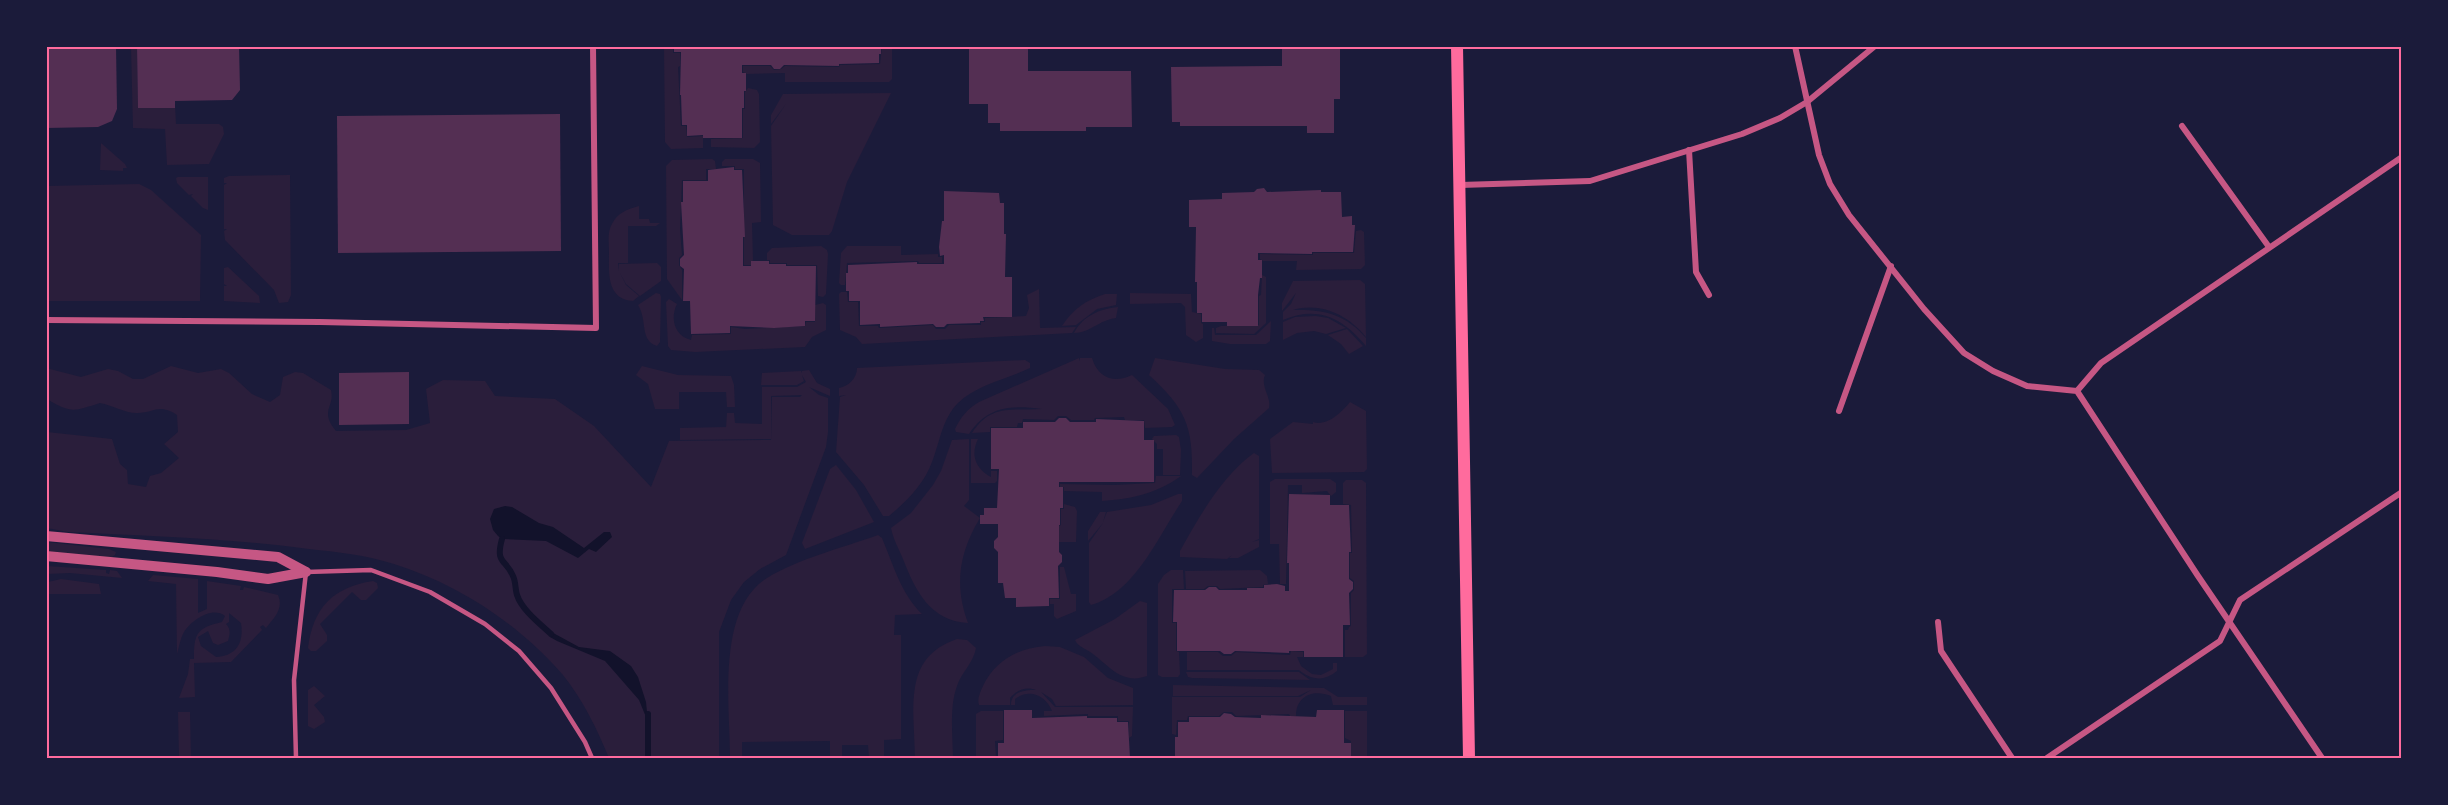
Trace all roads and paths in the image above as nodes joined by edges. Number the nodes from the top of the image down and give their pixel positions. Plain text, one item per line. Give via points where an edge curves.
1 (593, 46) edge
2 (1457, 46) edge
3 (1795, 46) edge
4 (1875, 46) edge
5 (1807, 102) junction
6 (2182, 126) dead end
7 (1689, 150) junction
8 (2402, 157) edge
9 (1460, 185) junction
10 (2269, 247) junction
11 (1891, 266) junction
12 (1709, 295) dead end
13 (46, 320) edge
14 (2077, 391) junction
15 (1839, 411) dead end
16 (2402, 492) edge
17 (46, 536) edge
18 (46, 556) edge
19 (306, 572) junction
20 (2230, 621) junction
21 (1938, 622) dead end
22 (296, 759) edge
23 (592, 759) edge
24 (1469, 759) edge
25 (2012, 759) edge
26 (2047, 759) edge
27 (2322, 759) edge

1 - 13 street via 596,328
2 - 9 main road
3 - 5 street
4 - 5 street
5 - 7 street via 1742,134
5 - 11 street via 1830,184 1849,215
6 - 10 street
7 - 9 street via 1590,180
7 - 12 street via 1696,272
8 - 10 street
9 - 24 main road
10 - 14 street via 2100,363
11 - 14 street via 1965,353 2027,386
11 - 15 street
14 - 20 street
16 - 20 street via 2240,600
17 - 19 street via 267,555
18 - 19 street via 268,579
19 - 22 lane via 294,680
19 - 23 lane via 371,570 430,592 485,624 519,651 551,688
20 - 26 street via 2220,641
20 - 27 street
21 - 25 street via 1941,651

